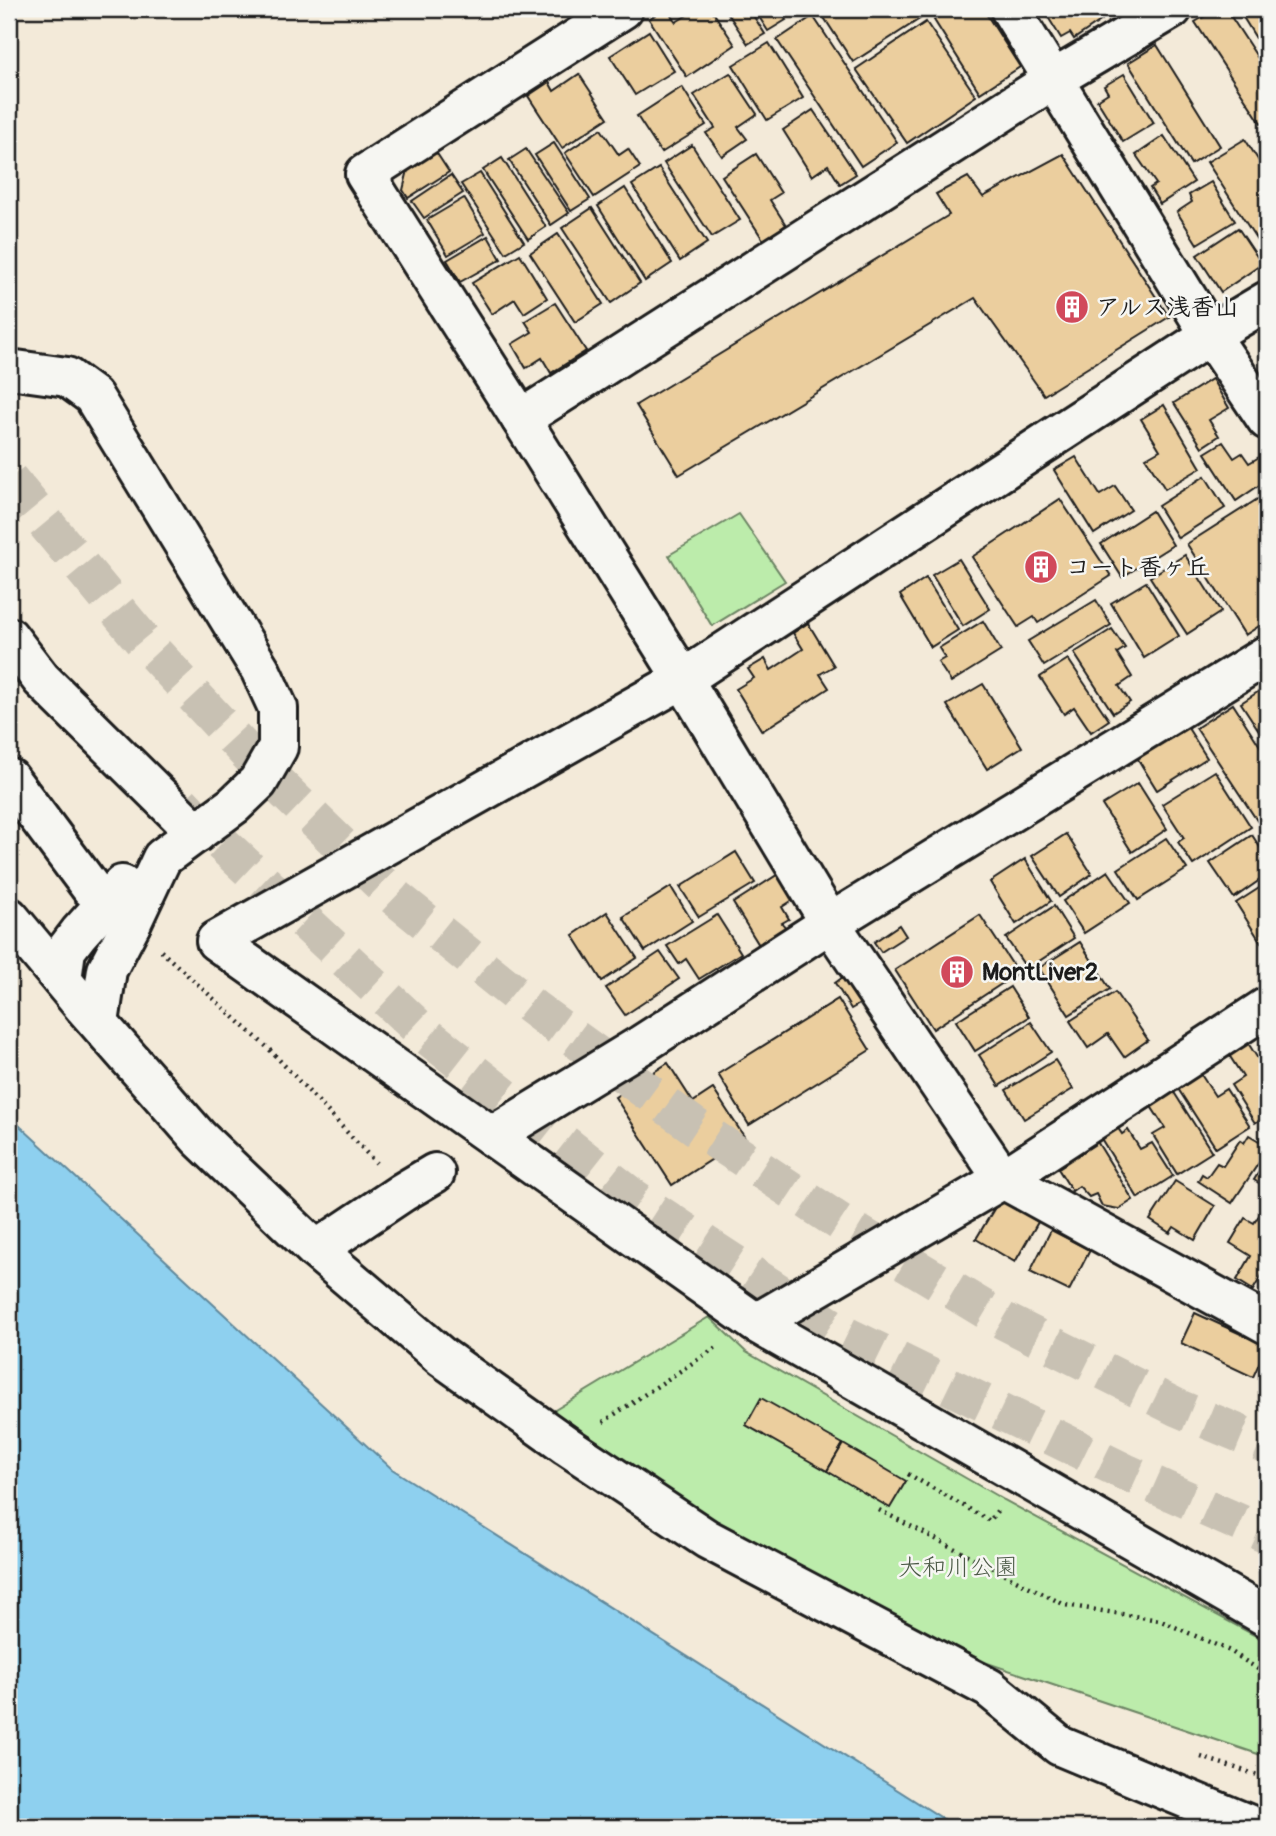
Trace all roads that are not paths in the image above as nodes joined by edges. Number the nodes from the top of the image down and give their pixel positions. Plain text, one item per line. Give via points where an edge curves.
1 (623, 9) edge
2 (1010, 9) edge
3 (1172, 9) edge
4 (1054, 79) junction
5 (1267, 301) edge
6 (1210, 335) junction
7 (9, 369) edge
8 (521, 419) junction
9 (1267, 420) edge
10 (9, 637) edge
11 (1267, 655) edge
12 (683, 680) junction
13 (9, 778) edge
14 (197, 833) junction
15 (119, 913) junction
16 (9, 917) edge
17 (830, 923) junction
18 (62, 980) junction
19 (1267, 1007) edge
20 (99, 1023) junction
21 (492, 1136) junction
22 (1003, 1179) junction
23 (419, 1183) road end
24 (316, 1250) junction
25 (756, 1323) junction
26 (1267, 1324) edge
27 (1267, 1617) edge
28 (1255, 1827) edge

1 - 8 street via 365,174
2 - 4 street
3 - 4 street
4 - 6 street
4 - 8 street
5 - 6 street
6 - 9 street
6 - 12 street
7 - 14 street via 67,377 93,396 260,668 278,708 278,747 258,782
8 - 12 street
10 - 14 street via 41,679
11 - 17 street
12 - 17 street
12 - 21 street via 216,941
13 - 15 street via 90,888
14 - 15 street via 125,881
15 - 18 street via 79,933 66,950
15 - 20 street
16 - 18 street
17 - 21 street
17 - 22 street
18 - 20 street
19 - 22 street
20 - 24 street via 199,1138
21 - 25 street
22 - 25 street
22 - 26 street
23 - 24 street
24 - 28 street via 442,1357 707,1539 989,1688 1060,1745
25 - 27 street

